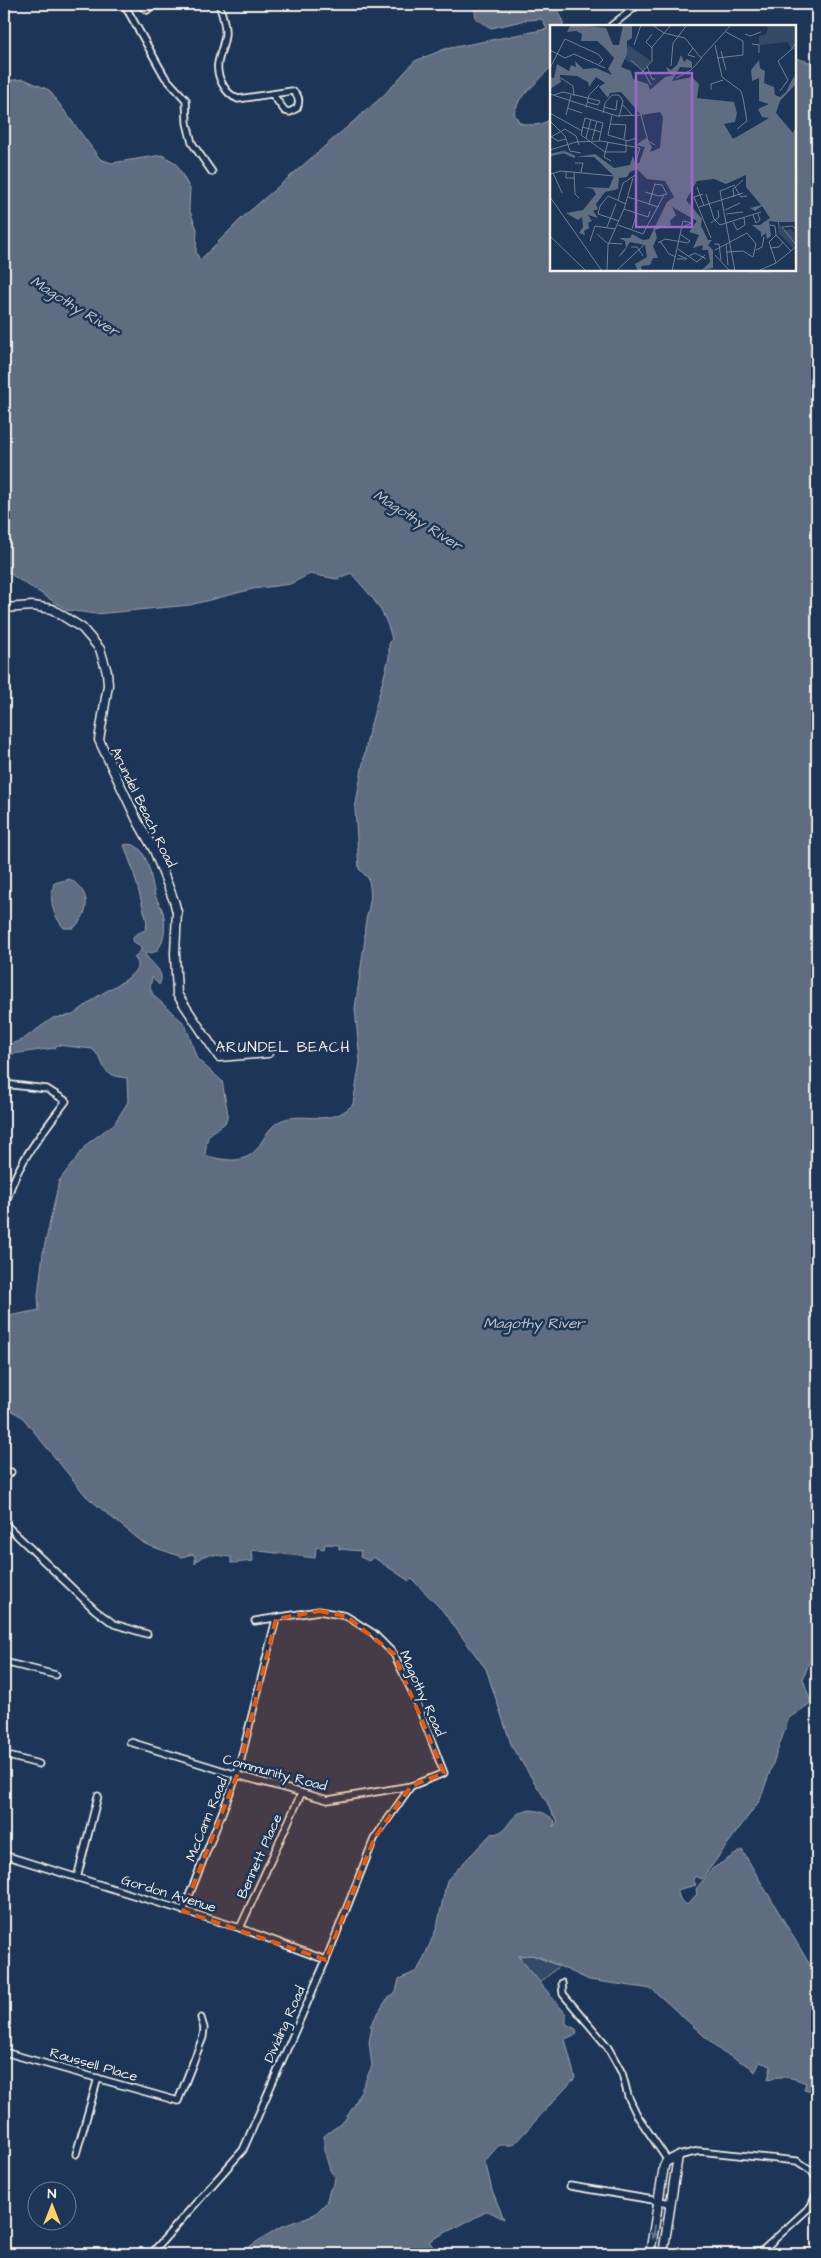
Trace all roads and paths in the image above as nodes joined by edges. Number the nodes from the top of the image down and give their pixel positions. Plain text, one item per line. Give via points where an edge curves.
1 (124, 4) edge
2 (139, 4) edge
3 (154, 4) edge
4 (219, 4) edge
5 (639, 4) edge
6 (612, 25) edge
7 (273, 95) junction
8 (212, 172) dead end
9 (4, 608) edge
10 (268, 1053) dead end
11 (4, 1084) edge
12 (6, 1191) edge
13 (4, 1212) edge
14 (11, 1472) dead end
15 (4, 1479) edge
16 (4, 1523) edge
17 (276, 1619) junction
18 (256, 1621) dead end
19 (147, 1634) dead end
20 (4, 1662) edge
21 (56, 1675) dead end
22 (130, 1742) dead end
23 (4, 1755) edge
24 (39, 1764) dead end
25 (444, 1773) joint
26 (237, 1775) junction
27 (411, 1786) junction
28 (301, 1794) junction
29 (98, 1796) dead end
30 (4, 1855) edge
31 (77, 1878) junction
32 (183, 1911) junction
33 (240, 1928) junction
34 (326, 1960) junction
35 (562, 1983) dead end
36 (201, 2018) dead end
37 (4, 2055) edge
38 (98, 2078) junction
39 (76, 2154) dead end
40 (678, 2156) junction
41 (668, 2161) junction
42 (817, 2180) edge
43 (570, 2186) dead end
44 (817, 2193) edge
45 (659, 2201) junction
46 (671, 2203) junction
47 (151, 2254) edge
48 (650, 2254) edge
49 (664, 2254) edge
50 (754, 2254) edge

1 - 8 street via 165,77 186,100 192,142
2 - 3 street via 147,10
4 - 7 street via 225,36 218,65 227,91 238,99
5 - 6 street
7 - 7 street via 285,91 296,93 299,99 297,108 285,111
9 - 10 street, Arundel Beach Road via 33,606 52,609 82,628 100,649 108,685 99,740 136,820 154,850 174,901 177,912 177,994 219,1057
11 - 12 street via 47,1089 66,1101 26,1154
12 - 13 street
14 - 15 street
16 - 19 street via 95,1610 114,1624
17 - 18 street, Magothy Road
17 - 25 street, Magothy Road via 320,1611 346,1616 372,1633 394,1654
17 - 26 street, McCann Road
20 - 21 street
22 - 26 street, Community Road
23 - 24 street
25 - 27 street, Community Road
26 - 28 street, Community Road
26 - 32 street, McCann Road
27 - 28 street, Community Road via 328,1800
27 - 34 street, Dividing Road via 374,1839
28 - 33 street, Bennett Place
29 - 31 street
30 - 31 street, Gordon Avenue
31 - 32 street, Gordon Avenue
32 - 33 street, Gordon Avenue
33 - 34 street, Gordon Avenue
34 - 47 street, Dividing Road via 244,2150
35 - 41 street via 563,1994 607,2046 622,2073 636,2113
36 - 38 street, Raussell Place via 203,2036 178,2101
37 - 38 street, Raussell Place
38 - 39 street
40 - 41 street
40 - 42 street via 700,2151 797,2161 812,2170
40 - 46 street
41 - 45 street via 664,2166
43 - 45 street
44 - 50 street via 811,2206 763,2250
45 - 46 street
45 -> 48 street
46 - 49 street

